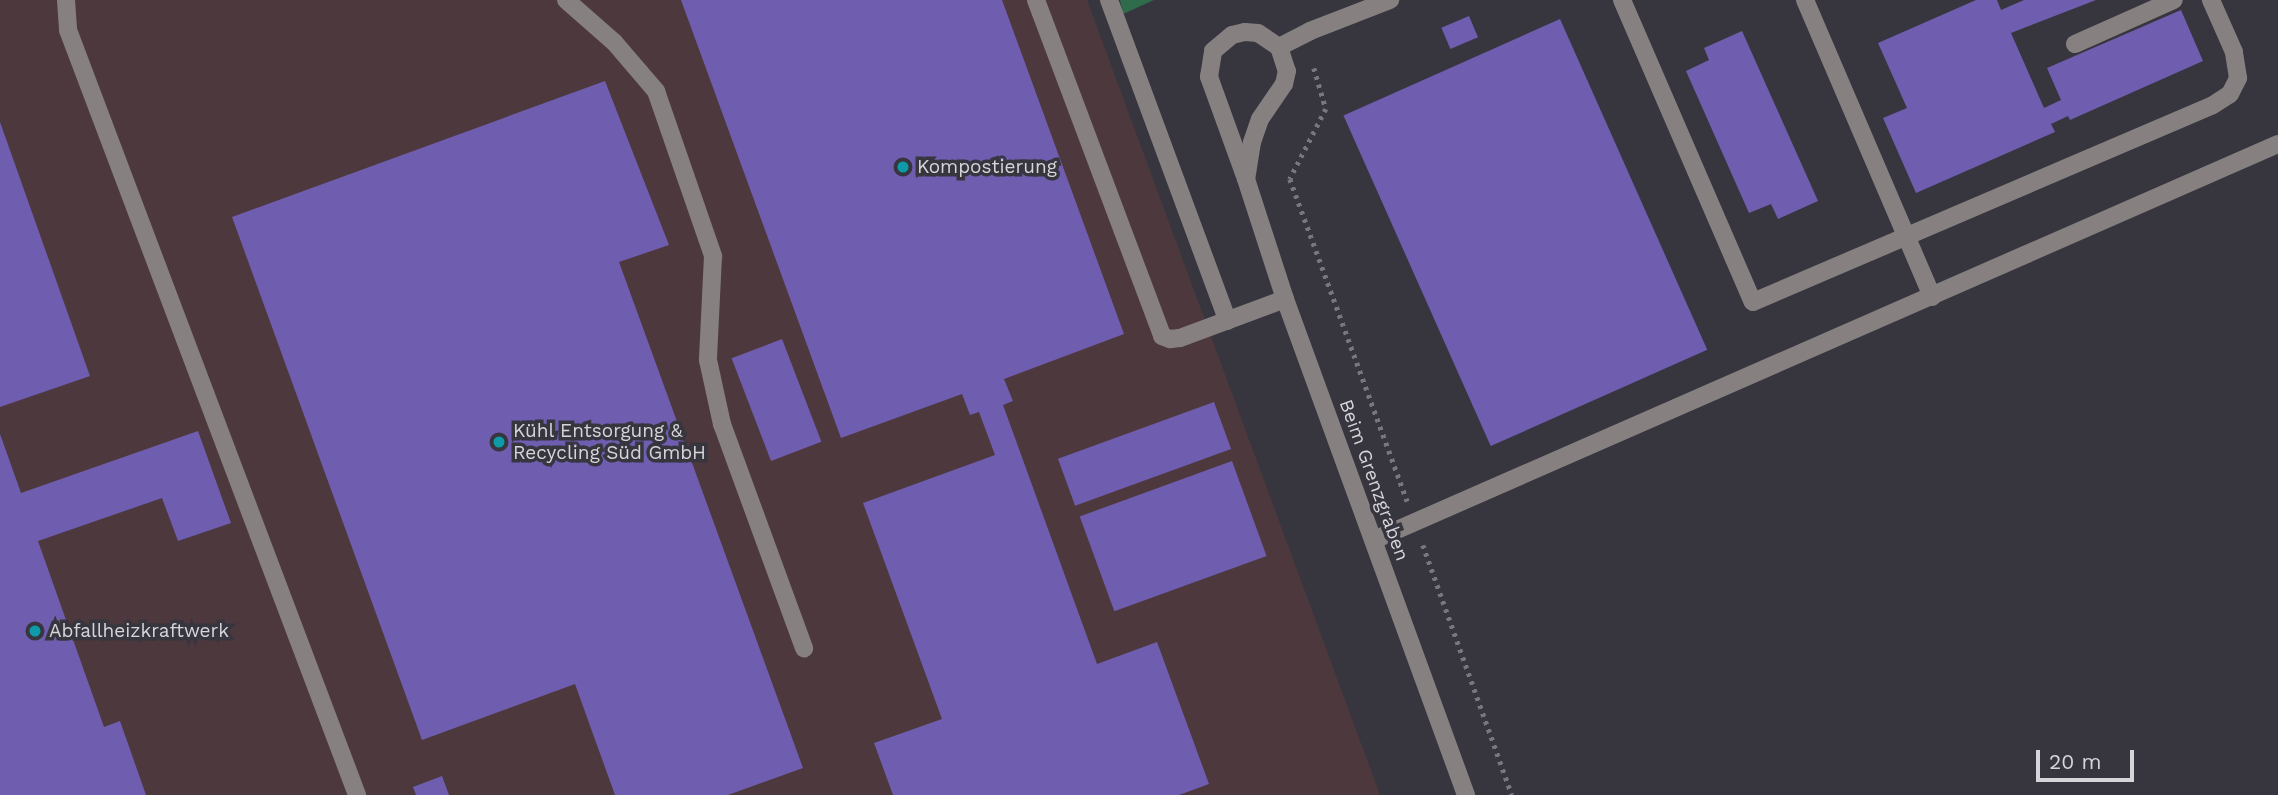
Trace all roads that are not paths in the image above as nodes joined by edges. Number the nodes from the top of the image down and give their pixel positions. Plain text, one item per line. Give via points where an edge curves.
1 (66, 0) edge
2 (566, 0) edge
3 (1036, 0) edge
4 (1109, 0) edge
5 (1391, 0) edge
6 (1622, 0) edge
7 (1805, 0) edge
8 (2174, 0) edge
9 (2211, 0) edge
10 (2075, 44) dead end
11 (1279, 47) junction
12 (2278, 144) edge
13 (1247, 179) junction
14 (1907, 236) junction
15 (1932, 297) junction
16 (1286, 299) junction
17 (1228, 321) junction
18 (1374, 540) junction
19 (803, 648) dead end
20 (357, 795) edge
21 (1466, 795) edge

1 - 20 street via 68,30
2 - 19 street via 614,42 656,91 713,256 708,360 722,424
3 - 17 street via 1156,328 1170,339
4 - 17 street
5 - 11 street
6 - 14 street via 1753,302
7 - 14 street
8 - 10 street
9 - 14 street via 2234,52 2238,78 2231,94
11 - 13 street, Beim Grenzgraben via 1287,71 1284,84 1260,119
11 - 13 street, Beim Grenzgraben via 1258,33 1245,32 1222,41 1209,64 1212,90
12 - 15 street
13 - 16 street, Beim Grenzgraben
14 - 15 street
15 - 18 street
16 - 17 street
16 - 18 street, Beim Grenzgraben
18 - 21 street, Beim Grenzgraben

